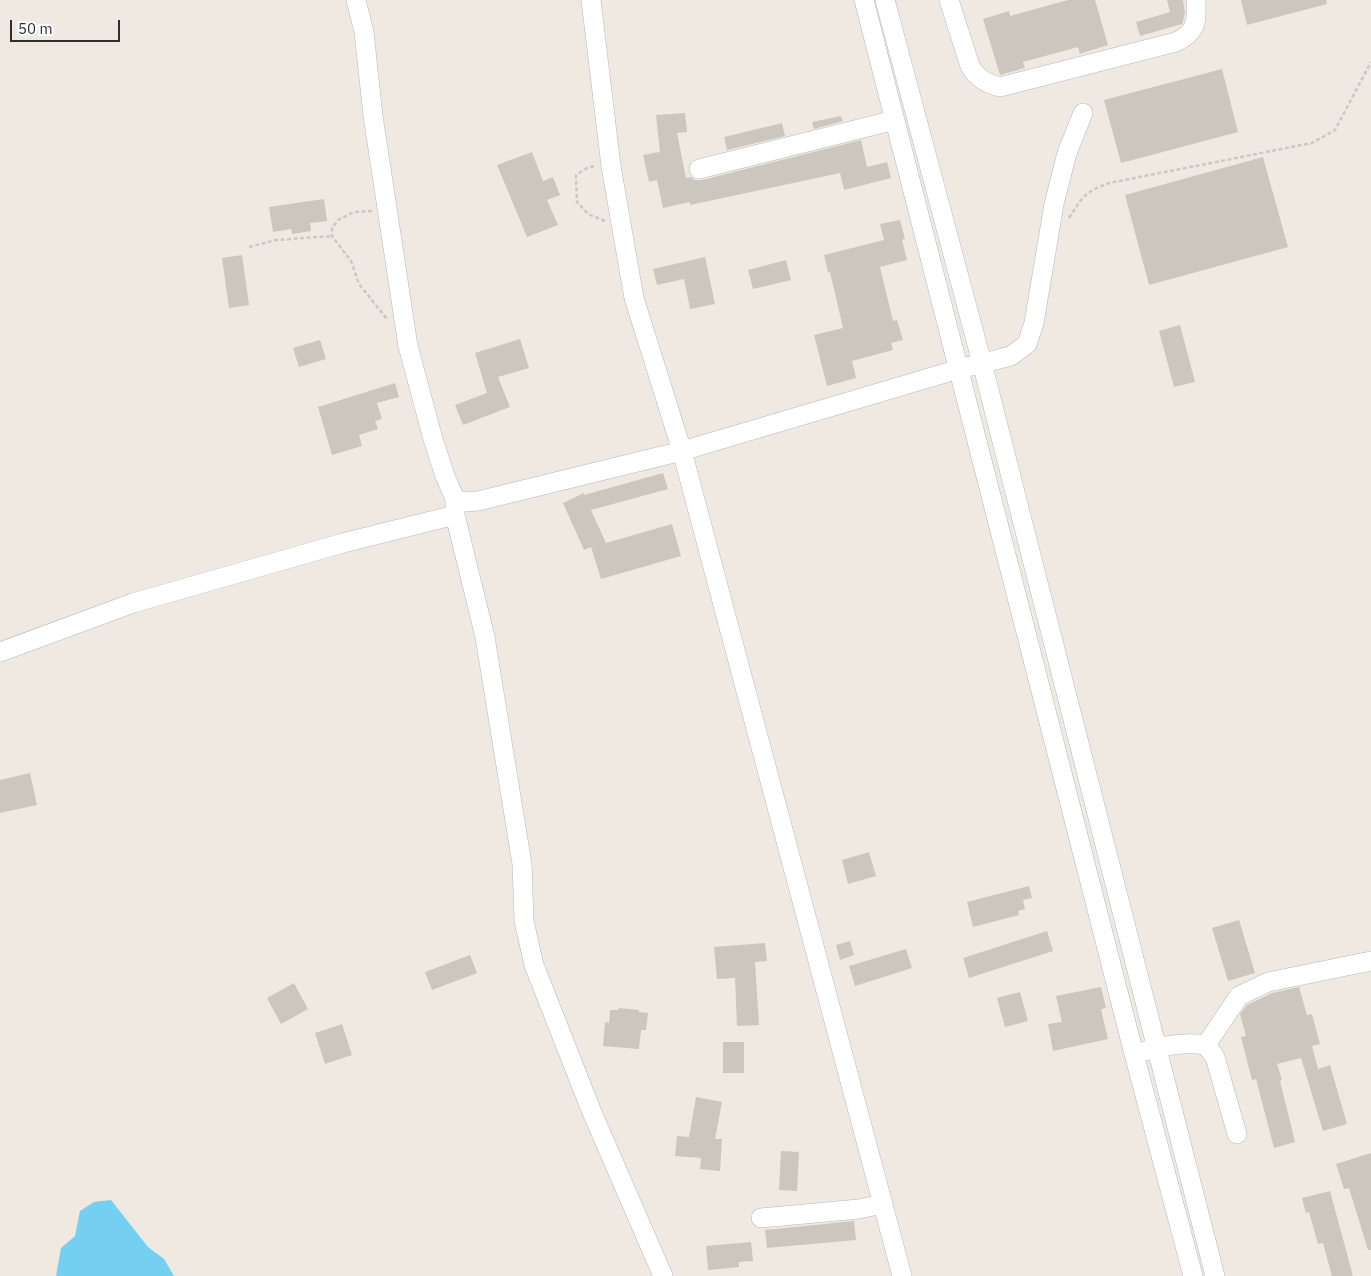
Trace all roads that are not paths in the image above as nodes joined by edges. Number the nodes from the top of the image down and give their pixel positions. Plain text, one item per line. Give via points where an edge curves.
1 (356, 0) edge
2 (591, 0) edge
3 (864, 0) edge
4 (885, 0) edge
5 (949, 0) edge
6 (1196, 0) edge
7 (1083, 113) dead end
8 (895, 120) junction
9 (699, 169) dead end
10 (982, 363) junction
11 (959, 369) junction
12 (682, 451) junction
13 (455, 507) junction
14 (0, 652) edge
15 (1371, 961) edge
16 (1206, 1045) junction
17 (1157, 1047) junction
18 (1134, 1054) junction
19 (1238, 1134) dead end
20 (883, 1204) junction
21 (761, 1218) dead end
22 (663, 1276) edge
23 (902, 1276) edge
24 (1193, 1276) edge
25 (1215, 1276) edge

1 - 13 street via 364,32 373,116 408,346
2 - 12 street via 610,166 634,298
3 - 8 street
4 - 10 street
5 - 6 street via 975,75 1000,87 1184,39 1197,19
7 - 10 street via 1067,153 1054,204 1034,323 1027,344 1011,356
8 - 9 street
8 - 11 street
10 - 11 street
10 - 17 street
11 - 12 street
11 - 18 street
12 - 13 street via 464,502
12 - 20 street
13 - 14 street via 133,604
13 - 22 street via 486,637 522,864 524,922 534,964 591,1110
15 - 16 street via 1268,982 1239,996
16 - 17 street via 1193,1043
16 - 19 street via 1215,1057
17 - 18 street
17 - 25 street
18 - 24 street
20 - 21 street
20 - 23 street

